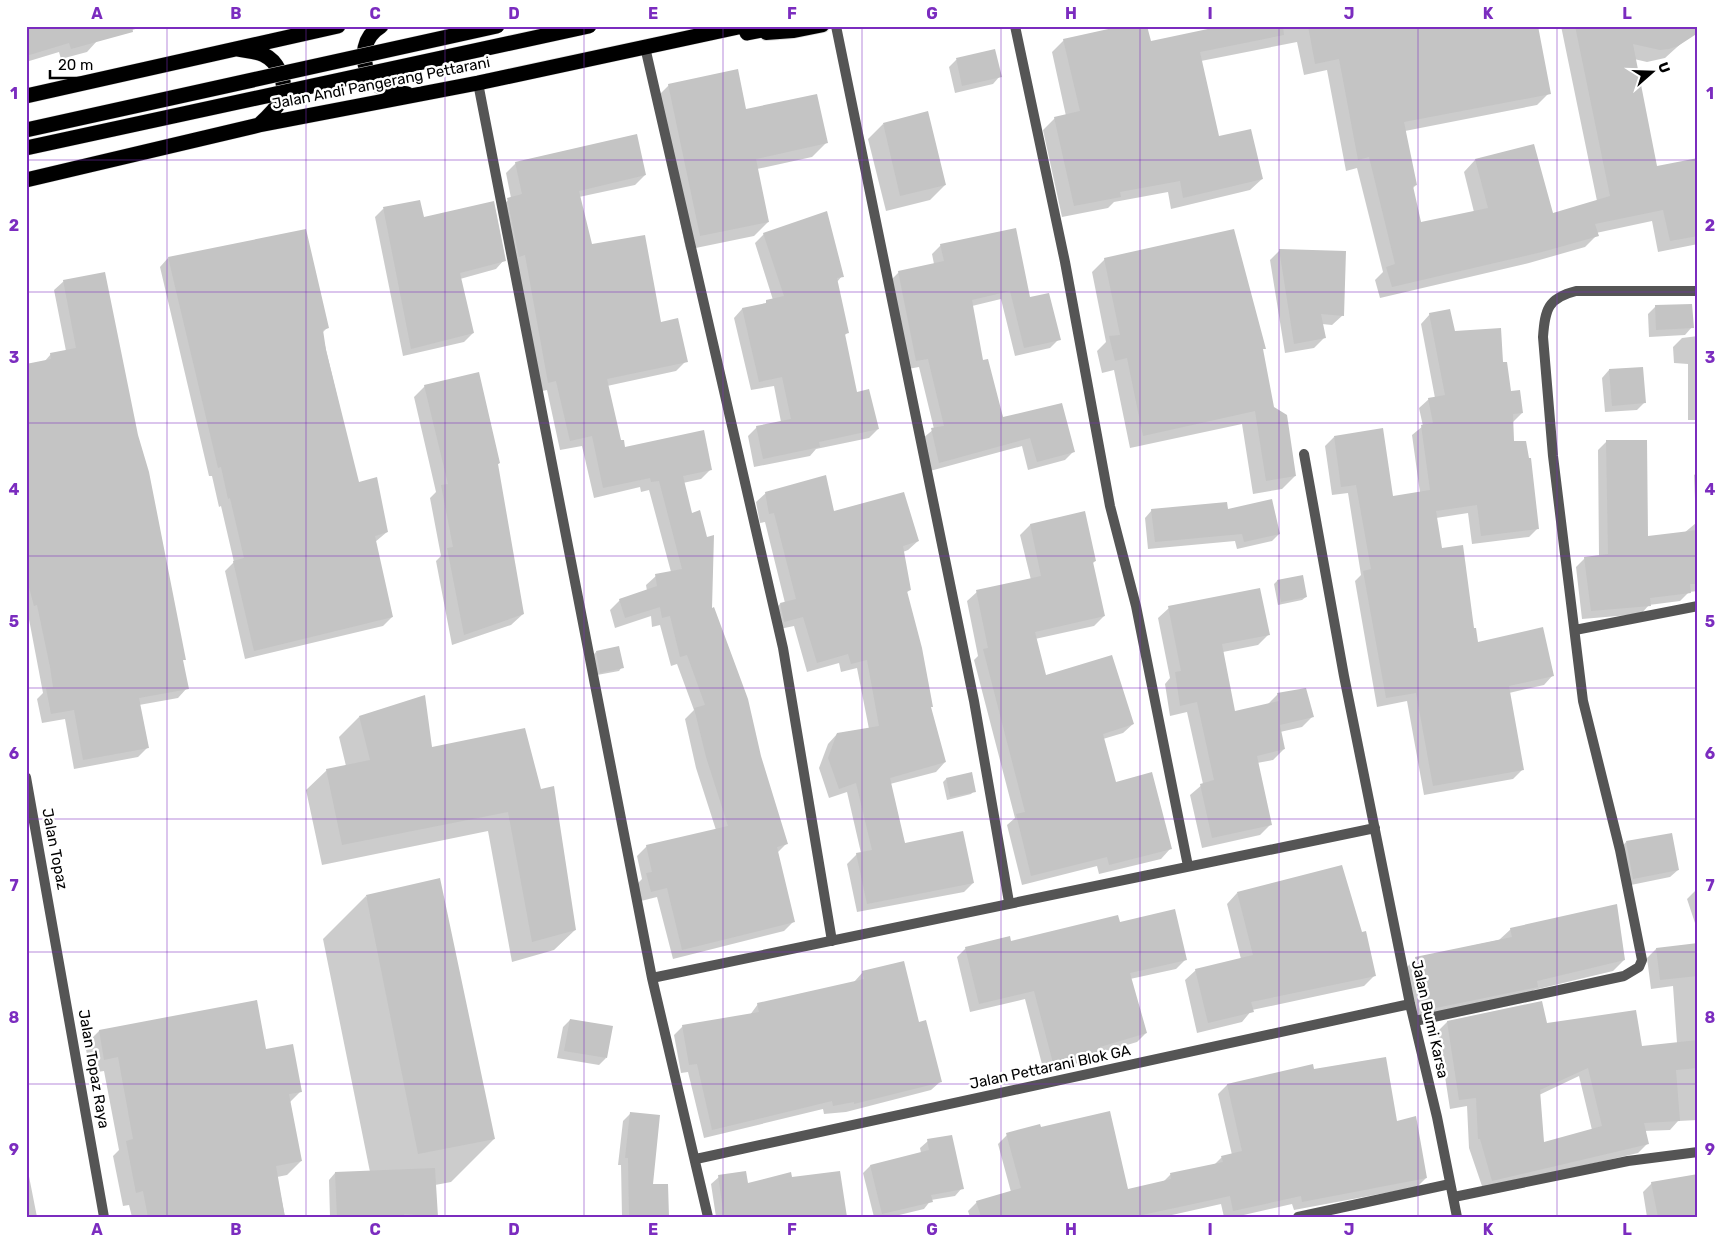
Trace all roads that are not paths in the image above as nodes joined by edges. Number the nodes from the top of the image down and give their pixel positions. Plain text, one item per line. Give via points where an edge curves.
1 (338, 26) edge
2 (380, 26) edge
3 (497, 26) edge
4 (589, 26) edge
5 (781, 26) edge
6 (823, 26) edge
7 (836, 26) edge
8 (1015, 26) edge
9 (314, 28) edge
10 (745, 30) edge
11 (645, 47) junction
12 (234, 48) junction
13 (478, 83) junction
14 (419, 95) junction
15 (26, 96) edge
16 (259, 125) junction
17 (26, 130) edge
18 (26, 148) edge
19 (26, 180) edge
20 (1698, 291) edge
21 (1304, 454) dead end
22 (1698, 606) edge
23 (1575, 630) junction
24 (26, 777) edge
25 (1375, 828) junction
26 (1188, 866) junction
27 (1009, 902) junction
28 (54, 926) joint
29 (832, 940) junction
30 (652, 978) junction
31 (1410, 1004) junction
32 (1415, 1021) junction
33 (1698, 1152) edge
34 (696, 1159) junction
35 (1450, 1184) junction
36 (1454, 1198) junction
37 (104, 1217) edge
38 (708, 1217) edge
39 (1298, 1217) edge
40 (1457, 1217) edge

1 - 9 highway
2 - 14 highway via 365,44 364,63 372,82 390,92
3 - 17 highway, bridge
4 - 18 highway, bridge
5 - 10 highway, Jalan Andi Pangerang Pettarani
6 - 10 main road via 772,34
7 - 27 street via 974,701
8 - 26 street via 1065,262 1110,506 1136,606
9 - 12 highway
10 - 11 highway, Jalan Andi Pangerang Pettarani
11 - 13 highway, Jalan Andi Pangerang Pettarani
11 - 29 street via 783,648
12 - 15 highway
12 - 16 highway via 265,55 276,65 283,79 284,94 278,108
13 - 14 highway, Jalan Andi Pangerang Pettarani
13 - 30 street
14 - 16 highway, Jalan Andi Pangerang Pettarani
16 - 19 highway, Jalan Andi Pangerang Pettarani
20 - 23 street via 1576,291 1560,295 1550,304 1543,337
21 - 25 street, Jalan Bumi Karsa
22 - 23 street
23 - 32 street via 1583,702 1620,850 1642,960 1639,967 1624,976
24 - 28 street, Jalan Topaz
25 - 26 street
25 - 31 street, Jalan Bumi Karsa
26 - 27 street
27 - 29 street
28 - 37 street, Jalan Topaz Raya
29 - 30 street
30 - 34 street
31 - 32 street, Jalan Bumi Karsa
31 - 34 street, Jalan Pettarani Blok GA
32 - 35 street, Jalan Bumi Karsa
33 - 36 street via 1618,1163
34 - 38 street
35 - 36 street, Jalan Bumi Karsa
35 - 39 street
36 - 40 street, Jalan Bumi Karsa

